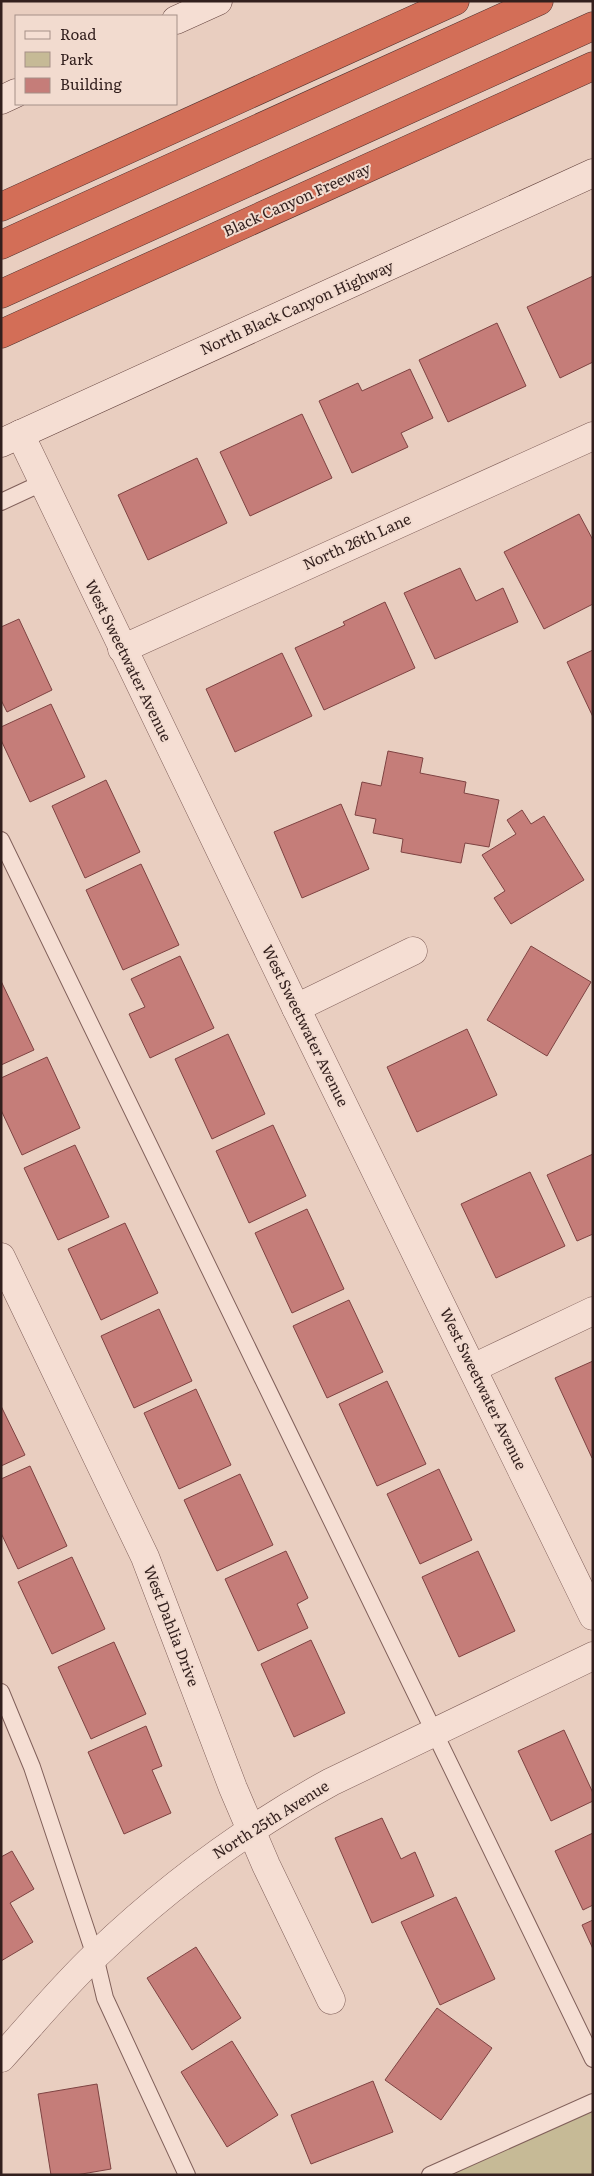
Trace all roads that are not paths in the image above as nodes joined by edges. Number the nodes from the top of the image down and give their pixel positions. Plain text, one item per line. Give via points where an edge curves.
1 (218, 1) edge
2 (455, 1) edge
3 (539, 1) edge
4 (178, 19) edge
5 (593, 26) edge
6 (593, 66) edge
7 (15, 93) edge
8 (1, 100) edge
9 (593, 173) edge
10 (1, 207) edge
11 (1, 244) edge
12 (1, 294) edge
13 (1, 334) edge
14 (593, 436) edge
15 (11, 438) edge
16 (42, 483) junction
17 (1, 502) edge
18 (122, 649) junction
19 (1, 840) edge
20 (413, 951) dead end
21 (296, 1008) junction
22 (1, 1257) edge
23 (593, 1311) edge
24 (473, 1368) junction
25 (593, 1616) edge
26 (593, 1656) edge
27 (1, 1692) edge
28 (434, 1733) junction
29 (252, 1831) junction
30 (95, 1956) junction
31 (330, 2000) dead end
32 (1, 2058) edge
33 (593, 2059) edge
34 (593, 2102) edge
35 (187, 2175) edge
36 (430, 2175) edge

1 - 4 street
2 - 10 highway
3 - 11 highway
5 - 12 highway
6 - 13 highway, Black Canyon Freeway
7 - 8 street
9 - 15 street, North Black Canyon Highway
14 - 18 street, North 26th Lane
15 - 16 street, West Sweetwater Avenue
16 - 17 lane
16 - 18 street, West Sweetwater Avenue
18 - 21 street, West Sweetwater Avenue
19 - 28 lane
20 - 21 street
21 - 24 street, West Sweetwater Avenue
22 - 29 street, West Dahlia Drive via 145,1557 232,1788
23 - 24 street
24 - 25 street, West Sweetwater Avenue
26 - 28 street, North 25th Avenue
27 - 30 lane via 32,1767
28 - 29 street, North 25th Avenue via 323,1787
28 - 33 lane
29 - 30 street, North 25th Avenue via 200,1865
29 - 31 street, West Dahlia Drive
30 - 32 street, North 25th Avenue
30 - 35 lane via 105,1998
34 - 36 lane

